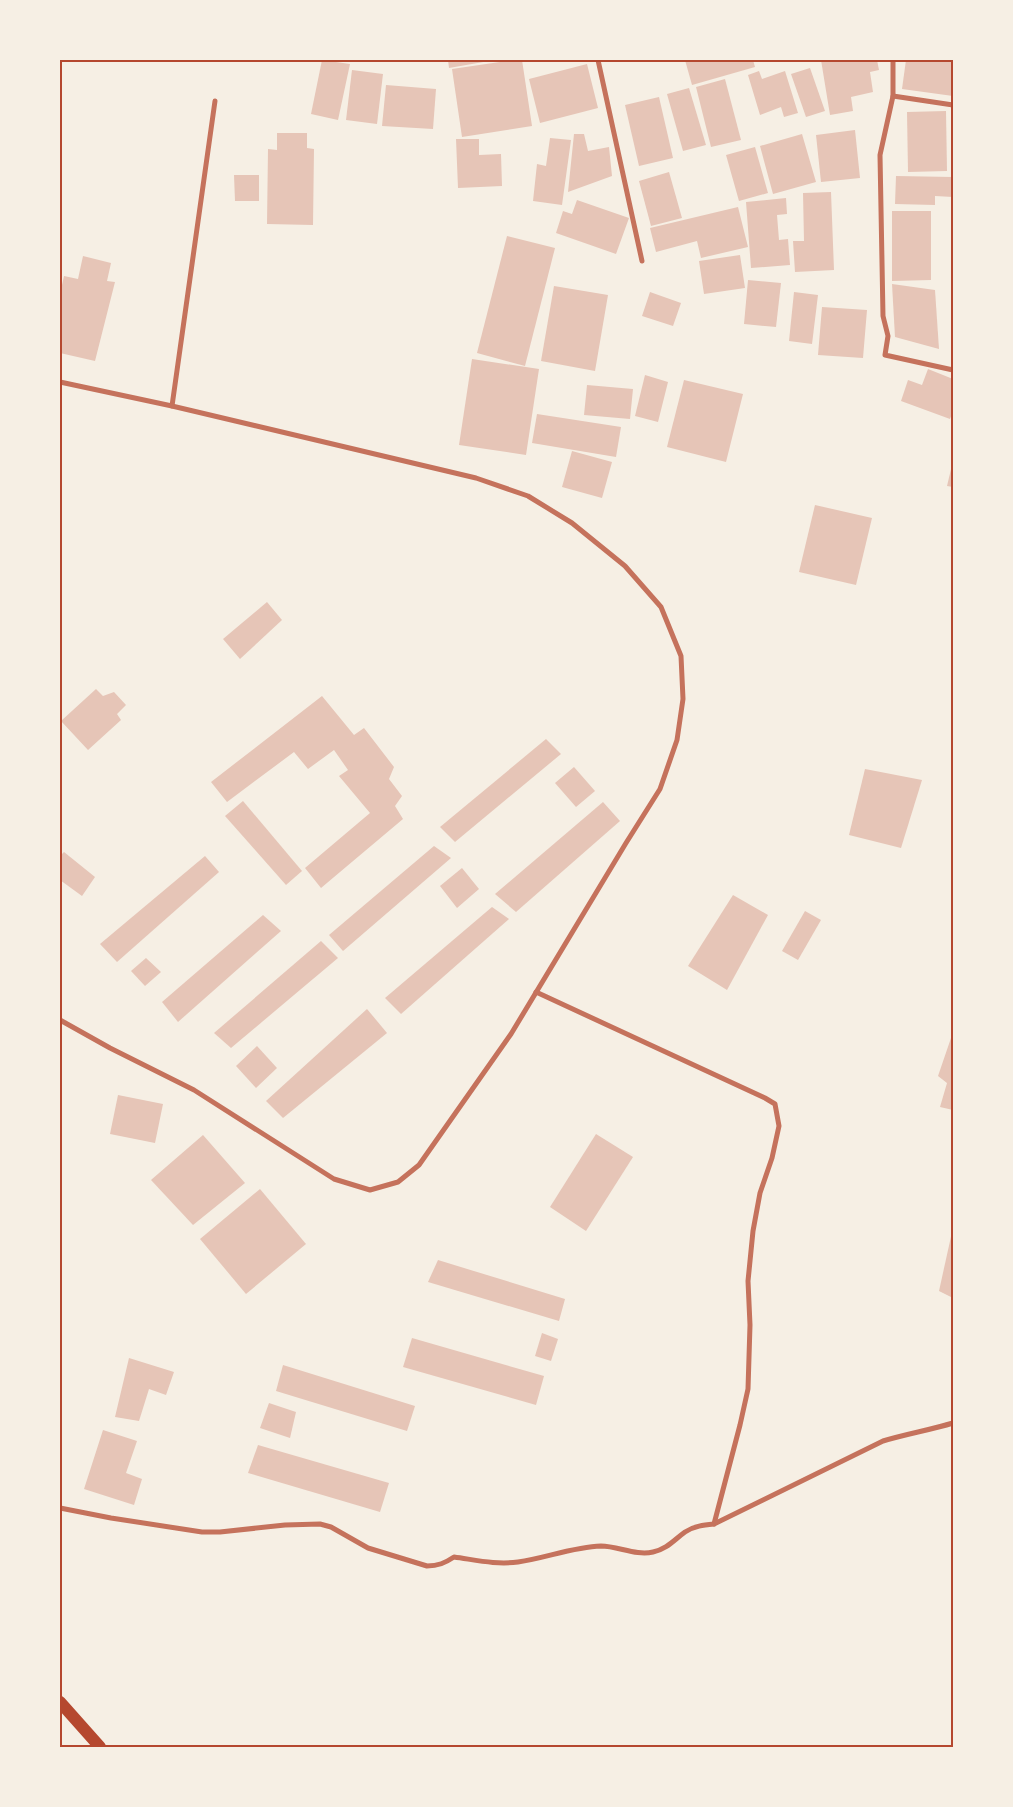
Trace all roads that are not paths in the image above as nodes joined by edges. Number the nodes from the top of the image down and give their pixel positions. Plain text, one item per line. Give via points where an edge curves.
1 (598, 60) edge
2 (892, 60) edge
3 (893, 96) junction
4 (216, 101) dead end
5 (953, 105) edge
6 (642, 261) dead end
7 (953, 370) edge
8 (60, 382) edge
9 (172, 406) junction
10 (536, 992) junction
11 (60, 1020) edge
12 (953, 1423) edge
13 (60, 1508) edge
14 (714, 1524) junction
15 (60, 1702) edge
16 (100, 1747) edge

1 - 6 street
2 - 3 street
3 - 5 street
3 - 7 street via 880,155 883,316 888,336 885,355
4 - 9 street
8 - 9 street
9 - 10 street via 476,478 528,496 572,523 625,566 661,607 682,656 683,699 677,740 660,789
10 - 11 street via 419,1165 398,1182 370,1190 334,1179 194,1090
10 - 14 street via 775,1104 779,1126 753,1231 748,1281 748,1389
12 - 14 street via 883,1441
13 - 14 street via 202,1532 320,1524 368,1548 427,1566 444,1564 454,1557 493,1563 516,1562 602,1546 650,1553 701,1525
15 - 16 main road

